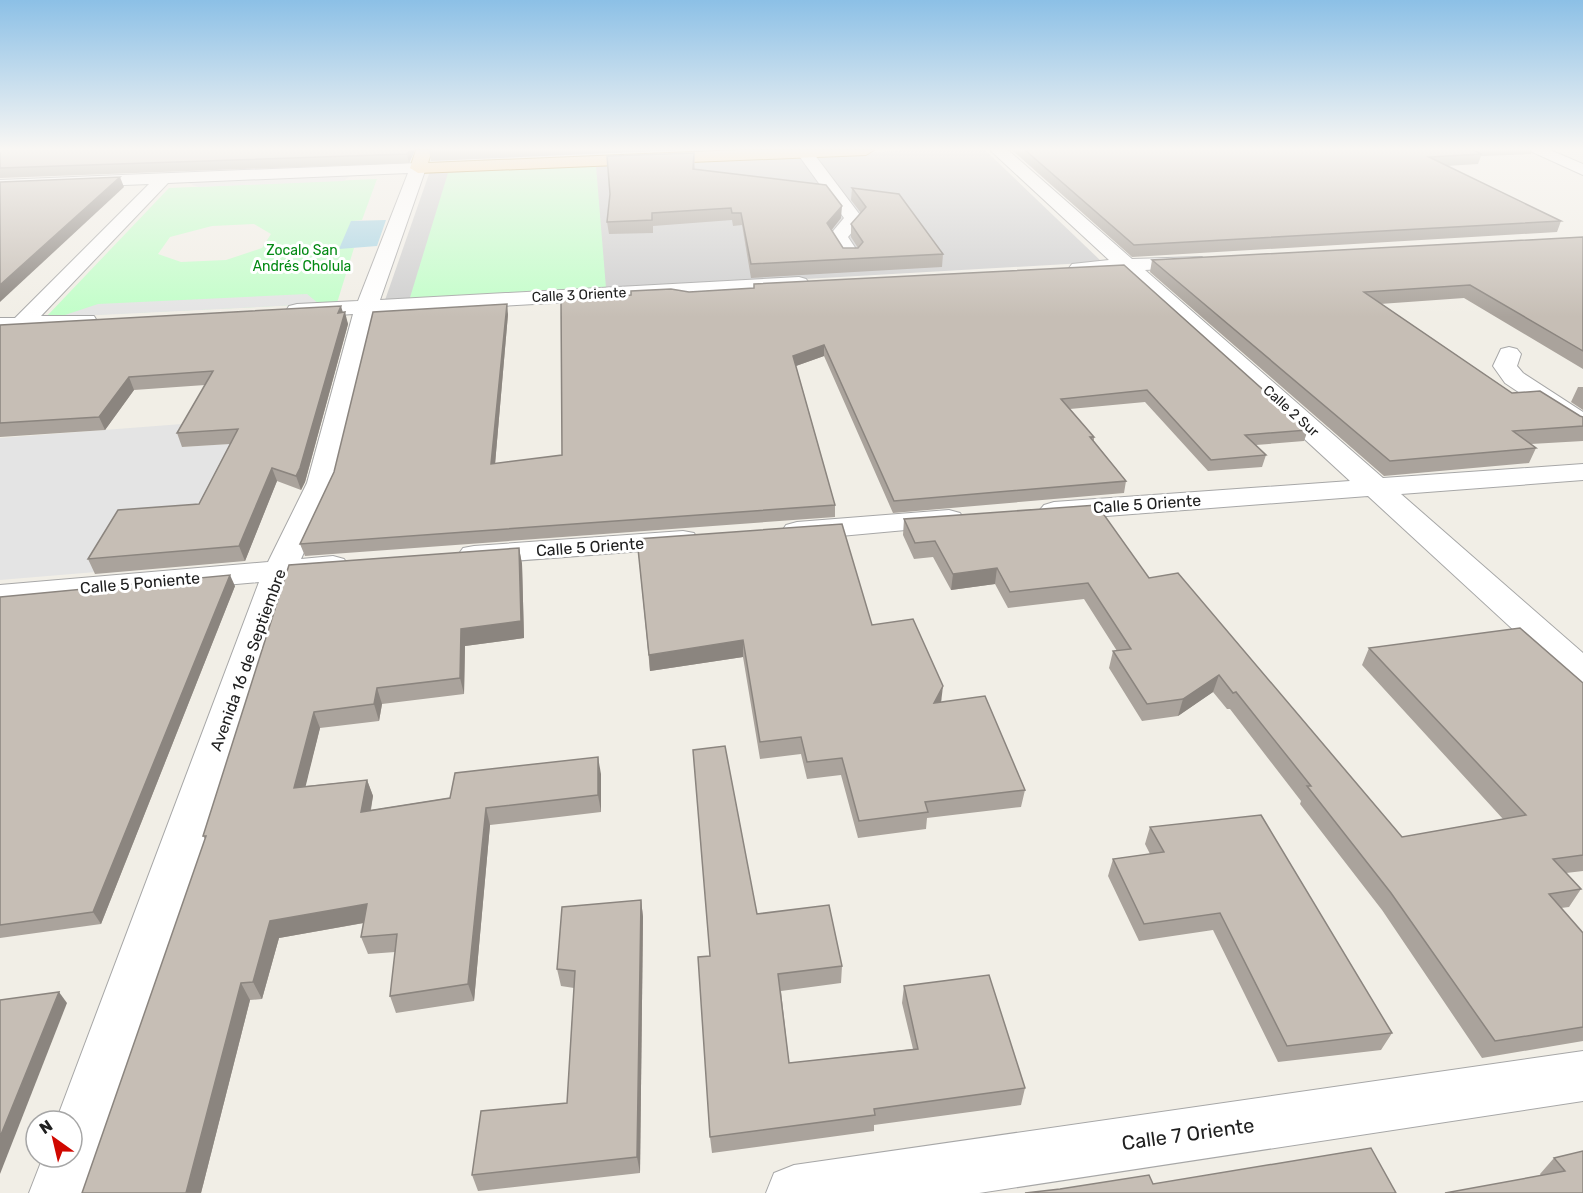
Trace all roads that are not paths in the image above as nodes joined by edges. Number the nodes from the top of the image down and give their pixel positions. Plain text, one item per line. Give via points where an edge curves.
1 (135, 206) edge
2 (404, 206) edge
3 (844, 206) edge
4 (1061, 206) edge
5 (850, 255) edge
6 (1209, 260) edge
7 (1128, 265) junction
8 (1056, 269) edge
9 (819, 282) edge
10 (366, 308) junction
11 (271, 312) edge
12 (104, 320) edge
13 (10, 324) edge
14 (1509, 354) dead end
15 (1583, 423) edge
16 (1583, 472) edge
17 (1375, 487) junction
18 (1030, 513) edge
19 (982, 517) edge
20 (768, 533) edge
21 (708, 538) edge
22 (446, 558) edge
23 (363, 564) edge
24 (280, 570) junction
25 (0, 595) edge
26 (1583, 673) edge
27 (1583, 1076) edge
28 (84, 1117) edge
29 (66, 1169) edge
30 (851, 1189) edge
31 (57, 1193) edge
32 (794, 1193) edge

1 - 13 street
2 - 10 street, Avenida 16 de Septiembre
3 - 5 street via 854,219 838,236
4 - 7 street, Calle 2 Sur
6 - 7 street
7 - 8 street
7 - 17 street, Calle 2 Sur
9 - 10 street, Calle 3 Oriente
10 - 11 street, Calle 3 Oriente
10 - 24 street, Avenida 16 de Septiembre via 321,483
12 - 13 street
14 - 15 street via 1505,366 1514,378
16 - 17 street, Calle 5 Oriente
17 - 18 street, Calle 5 Oriente
17 - 26 street, Calle 2 Sur
19 - 20 street
21 - 22 street, Calle 5 Oriente
23 - 24 street
24 - 25 street, Calle 5 Poniente
24 - 28 street, Avenida 16 de Septiembre
27 - 30 street, Calle 7 Oriente
29 - 31 street
30 - 32 street, Calle 7 Oriente

